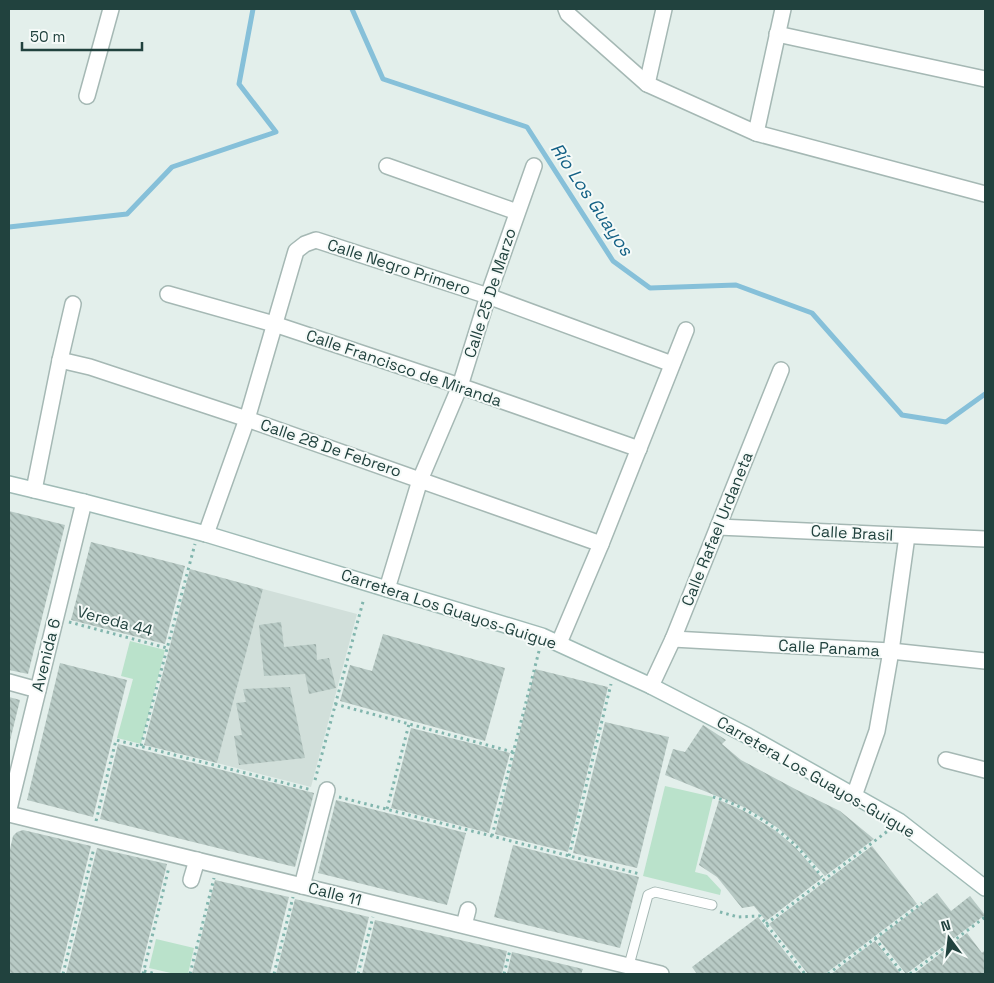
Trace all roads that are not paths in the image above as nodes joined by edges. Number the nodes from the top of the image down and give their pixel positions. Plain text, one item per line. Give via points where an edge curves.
1 (111, 9) edge
2 (566, 9) edge
3 (664, 9) edge
4 (783, 9) edge
5 (777, 34) junction
6 (985, 79) edge
7 (647, 84) junction
8 (87, 96) dead end
9 (756, 133) junction
10 (386, 166) dead end
11 (534, 166) dead end
12 (985, 194) edge
13 (518, 212) junction
14 (168, 294) dead end
15 (488, 296) junction
16 (73, 304) dead end
17 (274, 324) junction
18 (686, 330) dead end
19 (60, 360) junction
20 (672, 364) junction
21 (781, 370) dead end
22 (460, 386) junction
23 (248, 419) junction
24 (639, 449) junction
25 (420, 480) junction
26 (9, 484) edge
27 (34, 490) junction
28 (84, 502) junction
29 (718, 527) junction
30 (202, 533) junction
31 (907, 536) junction
32 (985, 539) edge
33 (601, 544) junction
34 (387, 589) junction
35 (673, 639) junction
36 (559, 643) junction
37 (891, 651) junction
38 (985, 661) edge
39 (9, 682) edge
40 (651, 686) junction
41 (38, 690) junction
42 (946, 760) dead end
43 (985, 770) edge
44 (322, 791) road end
45 (854, 796) junction
46 (9, 809) edge
47 (9, 814) edge
48 (197, 860) junction
49 (191, 880) dead end
50 (299, 885) junction
51 (985, 888) edge
52 (714, 908) road end
53 (624, 968) edge
54 (661, 974) edge

1 - 8 street
2 - 7 street
3 - 7 street
4 - 5 street
5 - 6 street
5 - 9 street
7 - 9 street
9 - 12 street
10 - 13 street
11 - 13 street, Calle 25 De Marzo
13 - 15 street, Calle 25 De Marzo
14 - 17 street, Calle Francisco de Miranda
15 - 17 street, Calle Negro Primero via 316,240 296,251
15 - 20 street, Calle Negro Primero
15 - 22 street, Calle 25 De Marzo
16 - 19 street
17 - 22 street, Calle Francisco de Miranda
17 - 23 street
18 - 20 street
19 - 23 street, Calle 28 De Febrero
19 - 27 street
20 - 24 street
21 - 29 street, Calle Rafael Urdaneta
22 - 24 street, Calle Francisco de Miranda
22 - 25 street, Calle 25 De Marzo
23 - 25 street, Calle 28 De Febrero
23 - 30 street
24 - 33 street
25 - 33 street, Calle 28 De Febrero
25 - 34 street, Calle 25 De Marzo
26 - 27 street, Carretera Los Guayos-Guigue
27 - 28 street, Carretera Los Guayos-Guigue
28 - 30 street, Carretera Los Guayos-Guigue
28 - 41 street, Avenida 6 via 55,618 55,641
29 - 31 street, Calle Brasil
29 - 35 street, Calle Rafael Urdaneta
30 - 34 street, Carretera Los Guayos-Guigue
31 - 32 street, Calle Brasil
31 - 37 street
33 - 36 street
34 - 36 street, Carretera Los Guayos-Guigue
35 - 37 street, Calle Panama
35 - 40 street, Calle Rafael Urdaneta
36 - 40 street, Carretera Los Guayos-Guigue
37 - 38 street, Calle Panama
37 - 45 street via 878,731
39 - 41 street
40 - 45 street, Carretera Los Guayos-Guigue
41 - 46 street, Avenida 6
42 - 43 street
44 - 50 street
45 - 51 street, Carretera Los Guayos-Guigue via 900,822
47 - 48 street, Calle 11
48 - 49 street
48 - 50 street, Calle 11
50 - 53 street, Calle 11 via 376,904 466,918 513,937
52 - 53 lane via 655,892 648,895
53 - 54 street, Calle 11

